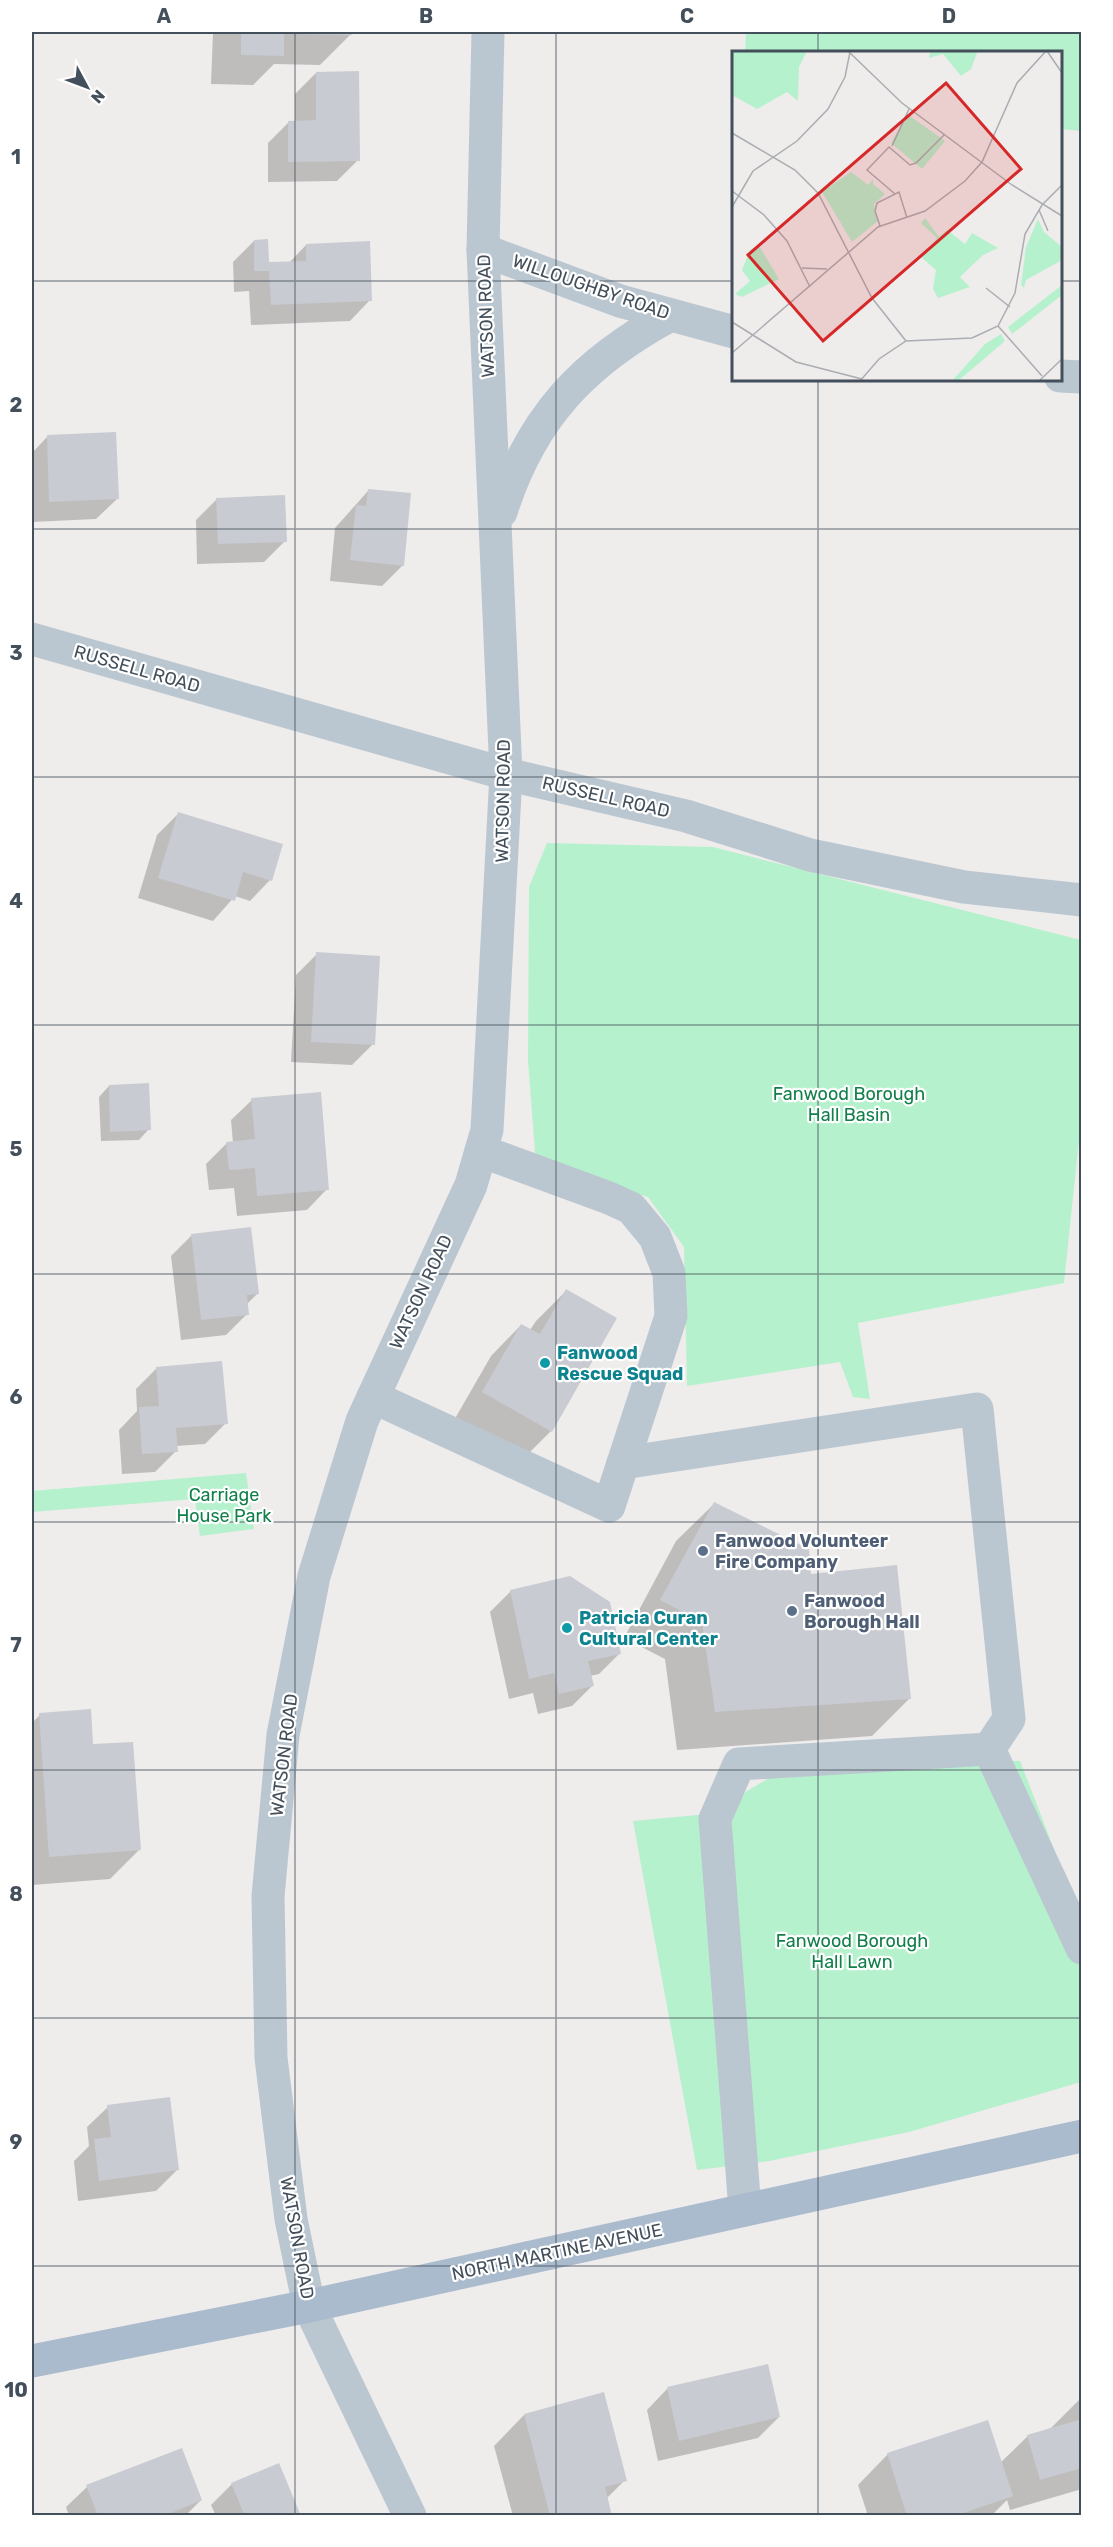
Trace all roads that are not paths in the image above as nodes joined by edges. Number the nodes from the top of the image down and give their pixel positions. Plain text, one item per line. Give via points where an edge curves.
1 (488, 32) edge
2 (483, 250) junction
3 (671, 315) junction
4 (732, 331) edge
5 (1062, 376) edge
6 (1082, 377) edge
7 (496, 530) junction
8 (32, 639) edge
9 (506, 774) junction
10 (1082, 900) edge
11 (481, 1151) junction
12 (373, 1397) junction
13 (623, 1462) junction
14 (989, 1749) junction
15 (1082, 1948) edge
16 (1082, 2136) edge
17 (745, 2210) junction
18 (309, 2306) junction
19 (32, 2361) edge
20 (410, 2516) edge

1 - 2 street, WATSON ROAD
2 - 3 street, WILLOUGHBY ROAD via 620,301
2 - 7 street, WATSON ROAD
3 - 4 street, WILLOUGHBY ROAD
3 - 7 street via 611,351 563,396 511,481
5 - 6 street
7 - 9 street, WATSON ROAD
8 - 9 street, RUSSELL ROAD
9 - 10 street, RUSSELL ROAD via 686,816 810,855 964,887
9 - 11 street, WATSON ROAD via 487,1130
11 - 12 street, WATSON ROAD via 471,1185
11 - 13 street via 631,1208 655,1238 669,1274 671,1316
12 - 13 street via 609,1506
12 - 18 street, WATSON ROAD via 314,1576 283,1735 268,1896 271,2058 291,2219
13 - 14 street via 976,1409 1009,1719
14 - 15 street
14 - 17 street via 738,1764 715,1819
16 - 17 main road, NORTH MARTINE AVENUE
17 - 18 main road, NORTH MARTINE AVENUE
18 - 19 main road, NORTH MARTINE AVENUE
18 - 20 street, WATSON ROAD

